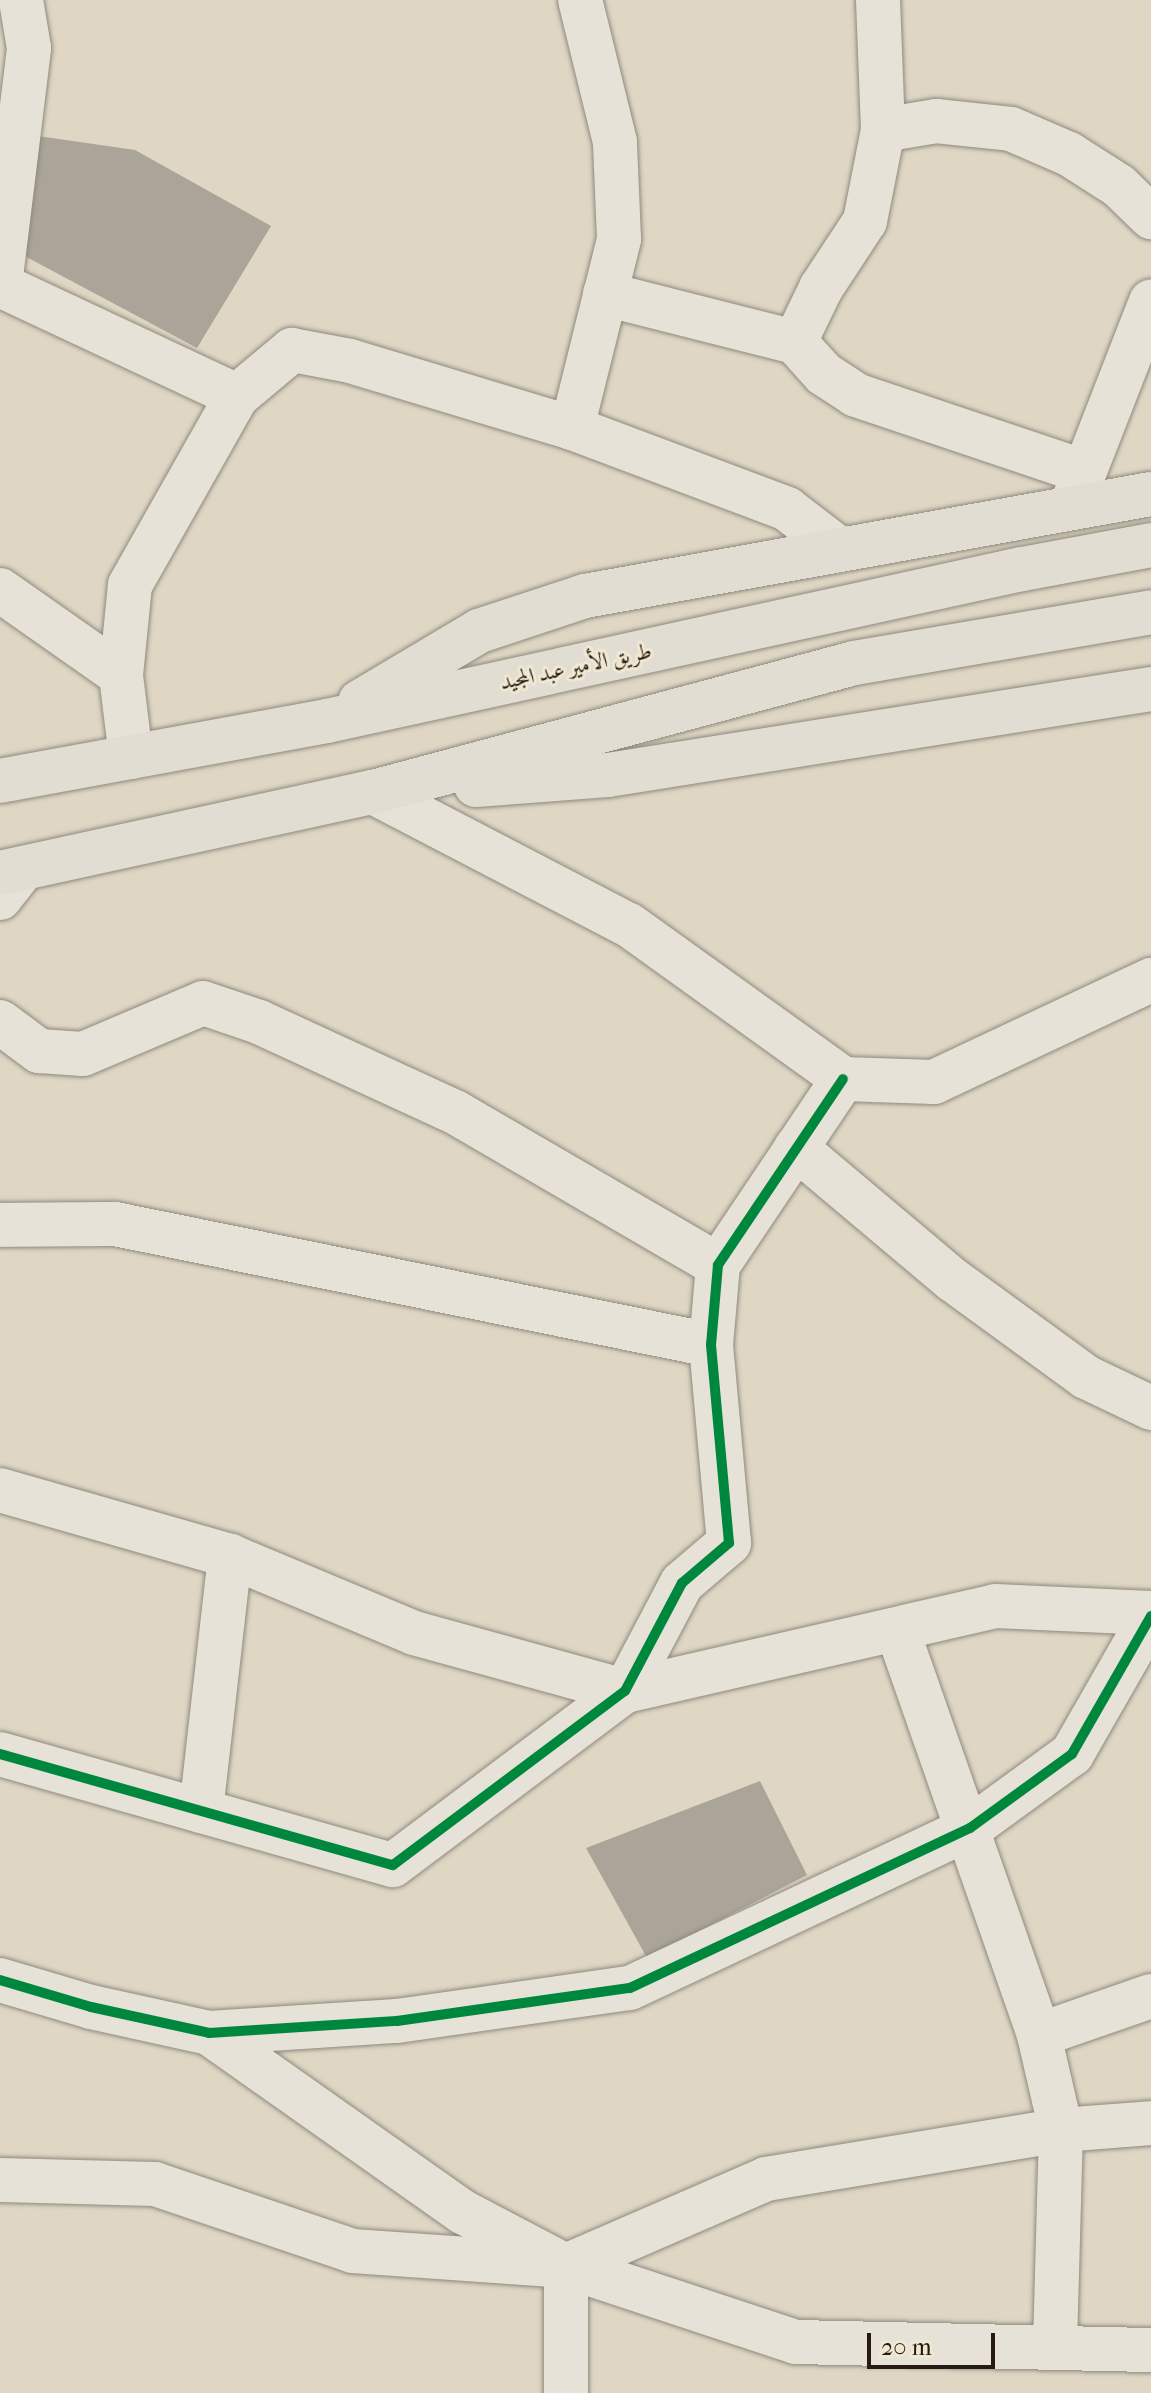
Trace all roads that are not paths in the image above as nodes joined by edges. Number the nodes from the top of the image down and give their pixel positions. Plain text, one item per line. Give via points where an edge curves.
1 (21, 0) edge
2 (580, 0) edge
3 (878, 0) edge
4 (883, 130) junction
5 (1151, 217) edge
6 (0, 285) edge
7 (605, 294) junction
8 (1151, 301) edge
9 (795, 342) junction
10 (237, 396) junction
11 (572, 428) junction
12 (1076, 490) junction
13 (1151, 494) edge
14 (1151, 545) edge
15 (838, 548) junction
16 (0, 590) edge
17 (1151, 612) edge
18 (121, 675) junction
19 (1151, 689) edge
20 (327, 721) junction
21 (131, 757) junction
22 (0, 781) edge
23 (373, 792) junction
24 (7, 880) edge
25 (1151, 980) edge
26 (0, 1022) edge
27 (843, 1079) junction
28 (796, 1148) junction
29 (0, 1225) edge
30 (718, 1265) junction
31 (711, 1345) junction
32 (1151, 1408) edge
33 (0, 1490) edge
34 (230, 1556) junction
35 (1151, 1614) edge
36 (898, 1632) junction
37 (625, 1691) junction
38 (2, 1762) edge
39 (201, 1811) junction
40 (970, 1828) junction
41 (0, 1980) edge
42 (1151, 1996) edge
43 (209, 2033) junction
44 (1039, 2035) junction
45 (1151, 2123) edge
46 (1061, 2130) junction
47 (0, 2180) edge
48 (566, 2266) junction
49 (1055, 2346) junction
50 (1151, 2350) edge
51 (566, 2393) edge

1 - 6 street via 29,48
2 - 7 street via 615,142 619,239
3 - 4 street
4 - 5 street via 936,121 1011,129 1069,154 1119,186
4 - 9 street via 865,221 821,288
6 - 10 street
7 - 9 street
7 - 11 street
8 - 12 street
9 - 12 street via 824,374 856,395
10 - 11 street via 292,350 350,361
10 - 18 street via 130,585
11 - 15 street via 787,509
12 - 13 main road
12 - 15 main road
14 - 20 main road, طريق الأمير عبد المجيد
15 - 20 main road via 585,596 479,631
16 - 18 street
17 - 23 main road via 854,663
18 - 21 street
19 - 23 main road via 608,775
20 - 21 main road, طريق الأمير عبد المجيد
21 - 22 main road, طريق الأمير عبد المجيد
23 - 24 main road
23 - 27 street via 629,925
25 - 27 street via 934,1082
26 - 30 street via 39,1051 83,1054 203,1003 259,1022 455,1112
27 - 28 street
28 - 30 street
28 - 32 street via 953,1280 1086,1377
29 - 31 street via 115,1224
30 - 31 street
31 - 37 street via 729,1543 682,1583
33 - 34 street
34 - 37 street via 414,1633
34 - 39 street
35 - 36 street via 995,1606
35 - 40 street via 1072,1754
36 - 37 street
36 - 40 street
37 - 39 street via 393,1865
38 - 39 street
40 - 43 street via 630,1988 397,2021
40 - 44 street
41 - 43 street
42 - 44 street
43 - 48 street via 463,2212
44 - 46 street
45 - 46 street
46 - 48 street via 766,2179
46 - 49 street
47 - 48 street via 155,2184 353,2251
48 - 49 street via 796,2342
48 - 51 street
49 - 50 street

